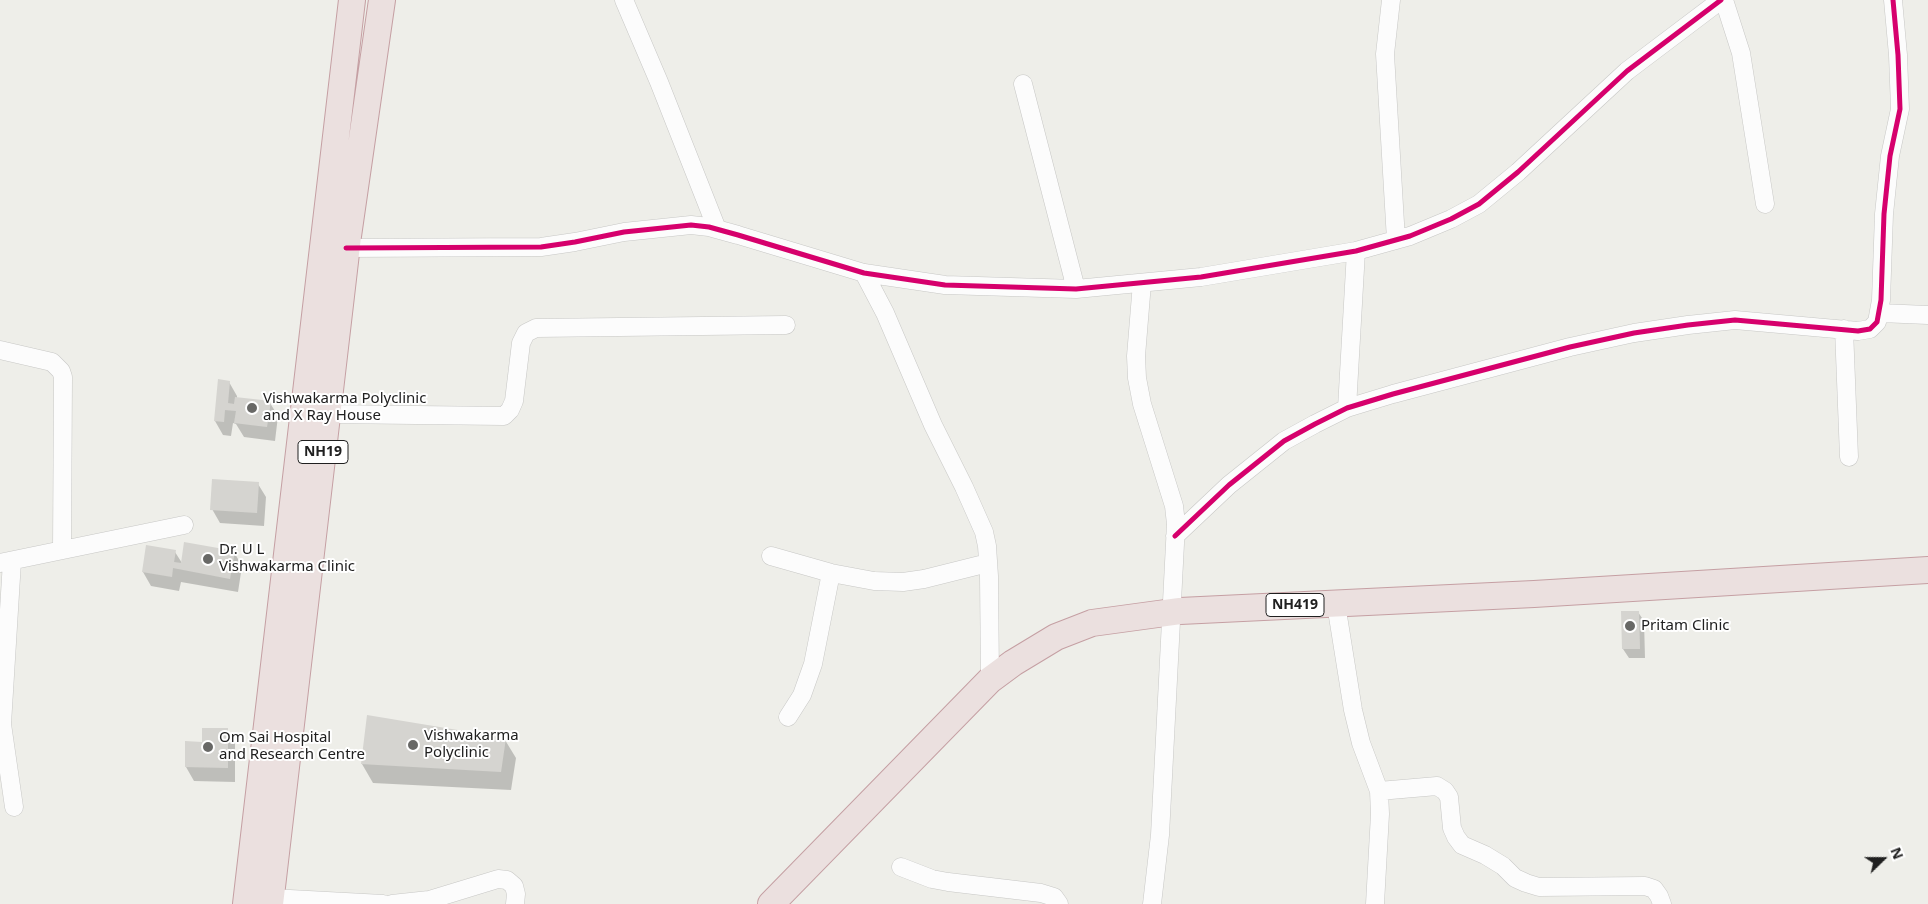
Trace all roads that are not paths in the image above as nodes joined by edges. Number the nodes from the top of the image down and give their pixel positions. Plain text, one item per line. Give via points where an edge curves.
1 (352, 0) edge
2 (382, 0) edge
3 (624, 0) edge
4 (1391, 0) edge
5 (1723, 0) edge
6 (1893, 0) edge
7 (1023, 84) dead end
8 (1765, 204) dead end
9 (717, 229) junction
10 (1396, 240) junction
11 (346, 248) junction
12 (1356, 251) junction
13 (864, 273) junction
14 (1142, 283) junction
15 (1076, 289) junction
16 (1880, 313) junction
17 (1928, 315) edge
18 (786, 325) dead end
19 (1844, 329) junction
20 (0, 350) edge
21 (1347, 408) junction
22 (327, 414) junction
23 (1849, 457) dead end
24 (184, 525) dead end
25 (1175, 536) junction
26 (62, 550) junction
27 (771, 556) dead end
28 (6, 562) edge
29 (988, 563) junction
30 (1928, 570) edge
31 (831, 573) junction
32 (1336, 604) junction
33 (1172, 612) junction
34 (990, 680) junction
35 (788, 717) dead end
36 (1378, 791) junction
37 (14, 807) dead end
38 (901, 867) dead end
39 (262, 902) edge
40 (383, 904) edge
41 (392, 904) edge
42 (515, 904) edge
43 (771, 904) edge
44 (1059, 904) edge
45 (1152, 904) edge
46 (1375, 904) edge
47 (1662, 904) edge

1 - 39 highway, NH19
2 - 11 highway, NH19
3 - 9 street
4 - 10 street via 1385,54
5 - 8 street via 1741,53
5 - 10 street via 1627,71 1479,204 1451,219
6 - 16 street via 1900,109 1890,156 1884,214
7 - 15 street
9 - 11 street via 668,226 541,247
9 - 13 street
10 - 12 street
11 - 22 highway, NH19
12 - 14 street via 1201,278
12 - 21 street
13 - 15 street via 945,285
13 - 29 street via 885,312 933,425 978,517 987,546
14 - 15 street
14 - 25 street via 1137,378 1174,506
16 - 17 street
16 - 19 street via 1870,329
18 - 22 street via 536,328 526,333 521,343 514,401 504,416
19 - 21 street via 1735,320 1634,334 1570,347
19 - 23 street
20 - 26 street via 52,362 61,370
21 - 25 street via 1284,441 1229,485
22 - 39 highway, NH19
24 - 26 street
25 - 33 street
26 - 28 street
27 - 31 street
28 - 37 street via 2,724
29 - 31 street via 903,582 874,581
29 - 34 street
30 - 32 highway, NH419
31 - 35 street via 813,664 802,694
32 - 33 highway, NH419
32 - 36 street via 1353,710
33 - 34 highway, NH419 via 1092,623 1056,637
33 - 45 street via 1160,835
34 - 43 highway, NH419
36 - 46 street via 1380,814
36 - 47 street via 1437,786 1446,791 1452,828 1462,845 1503,866 1515,878 1526,883 1539,887 1645,886 1654,888
38 - 44 street via 948,882 1041,893 1054,897
39 - 40 street
41 - 42 street via 429,900 498,879 507,880 514,886

